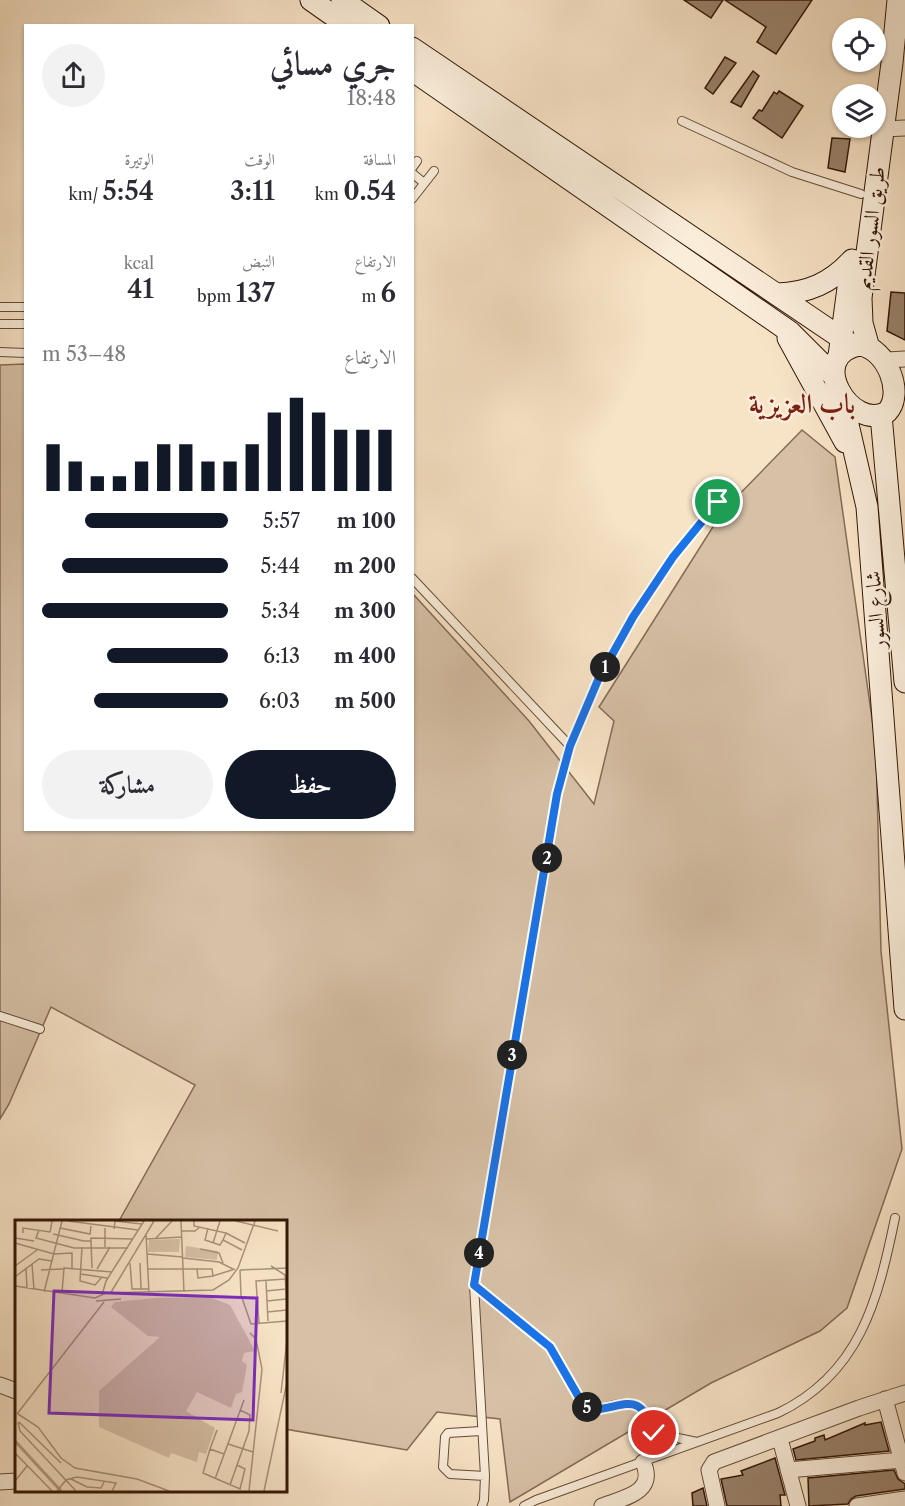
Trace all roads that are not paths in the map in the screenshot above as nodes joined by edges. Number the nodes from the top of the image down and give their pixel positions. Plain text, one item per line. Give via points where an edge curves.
1 (311, 0) edge
2 (342, 0) edge
3 (887, 0) edge
4 (898, 0) edge
5 (345, 24) edge
6 (376, 24) edge
7 (414, 49) edge
8 (898, 63) edge
9 (414, 71) edge
10 (875, 84) edge
11 (886, 98) edge
12 (682, 121) dead end
13 (886, 128) edge
14 (905, 129) edge
15 (874, 138) edge
16 (875, 138) edge
17 (414, 168) edge
18 (434, 171) dead end
19 (424, 183) junction
20 (861, 194) junction
21 (414, 196) edge
22 (852, 260) junction
23 (777, 294) junction
24 (0, 307) edge
25 (24, 307) edge
26 (0, 324) edge
27 (24, 324) edge
28 (780, 325) junction
29 (0, 352) edge
30 (24, 352) edge
31 (846, 360) junction
32 (896, 360) edge
33 (902, 397) edge
34 (891, 415) edge
35 (857, 463) junction
36 (718, 502) dead end
37 (414, 580) edge
38 (902, 608) edge
39 (905, 682) edge
40 (570, 746) junction
41 (905, 1009) edge
42 (0, 1016) edge
43 (40, 1029) dead end
44 (895, 1218) dead end
45 (474, 1285) junction
46 (0, 1386) edge
47 (15, 1391) edge
48 (905, 1393) edge
49 (885, 1399) junction
50 (481, 1431) junction
51 (654, 1433) junction
52 (780, 1439) junction
53 (698, 1442) junction
54 (643, 1462) junction
55 (903, 1466) edge
56 (788, 1470) junction
57 (484, 1476) junction
58 (15, 1481) edge
59 (0, 1482) edge
60 (905, 1499) edge
61 (482, 1506) edge
62 (524, 1506) edge
63 (602, 1506) edge
64 (717, 1506) edge
65 (798, 1506) edge
66 (857, 1506) edge

1 - 5 main road
2 - 6 main road
3 - 10 main road
4 - 8 main road, طريق السور القديم
7 - 23 main road
8 - 11 main road, طريق السور القديم
9 - 28 main road
12 - 20 lane via 792,172
13 - 14 street
15 - 20 main road, طريق السور القديم
16 - 31 main road, طريق السور القديم via 862,323
17 - 19 lane
18 - 19 lane
19 - 21 lane
20 - 22 main road, طريق السور القديم
22 - 23 main road via 818,286
22 - 31 main road, طريق السور القديم
23 - 31 main road
24 - 25 lane
26 - 27 lane
28 - 31 main road via 802,342
28 - 35 main road
29 - 30 lane
31 - 32 main road via 878,352
31 - 34 main road via 858,410 873,416
31 - 35 main road, شارع السور
32 - 33 main road
33 - 34 main road
34 - 38 main road, شارع السور
35 - 41 main road, شارع السور via 868,517
36 - 40 lane via 673,557 633,617 598,680
37 - 40 lane
38 - 39 main road, شارع السور
40 - 45 lane via 557,794
42 - 43 lane
44 - 53 lane via 873,1308 842,1364 794,1405
45 - 50 lane
45 - 51 lane via 550,1347 589,1410 627,1402 639,1406
46 - 47 street
48 - 49 street
49 - 52 street
49 - 55 street
50 - 57 lane
50 - 57 lane via 448,1433 443,1467 450,1474
51 - 53 lane
51 - 54 lane
52 - 56 street
52 - 64 street via 712,1464 710,1473
53 - 54 lane
54 - 62 lane
54 - 63 street via 646,1476 641,1489
55 - 56 street
56 - 65 street
57 - 61 lane
58 - 59 street
60 - 66 street

